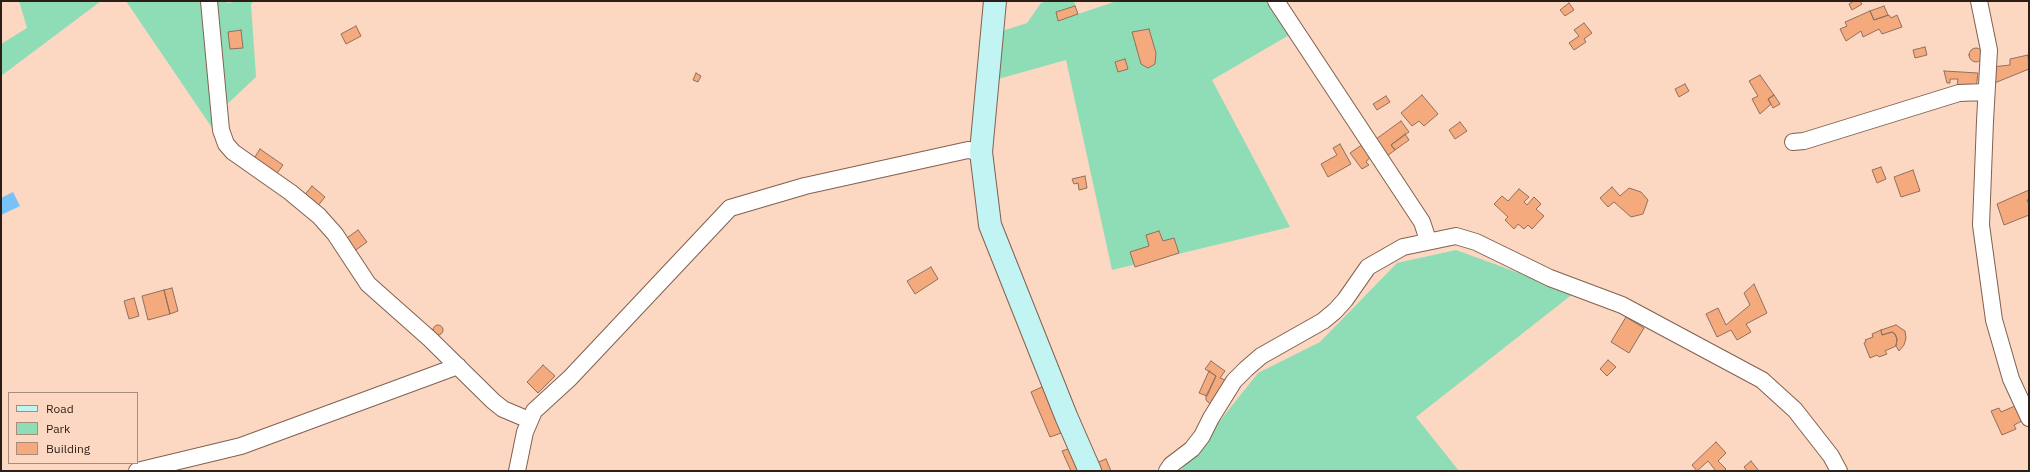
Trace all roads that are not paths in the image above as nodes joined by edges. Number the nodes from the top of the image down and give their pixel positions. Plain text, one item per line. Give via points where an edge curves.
1 (209, 1) edge
2 (995, 1) edge
3 (1276, 1) edge
4 (1979, 1) edge
5 (1986, 92) junction
6 (1793, 142) dead end
7 (981, 152) junction
8 (1425, 241) junction
9 (458, 366) junction
10 (2029, 418) edge
11 (529, 420) junction
12 (137, 471) edge
13 (517, 471) edge
14 (1090, 471) edge
15 (1167, 471) edge
16 (1839, 471) edge

1 - 9 street via 222,130 226,144 233,152 285,188 319,216 335,234 368,284
2 - 7 main road
3 - 8 street via 1422,222 1426,234
4 - 5 street via 1990,50
5 - 6 street via 1959,94 1804,141
5 - 10 street via 1982,225 1994,320 2011,379
7 - 11 street via 968,150 805,186 730,208
7 - 14 main road via 990,225
8 - 15 street via 1403,247 1368,267 1345,300 1323,321 1261,356 1234,381 1192,449
8 - 16 street via 1456,236 1476,242 1550,278 1622,305 1762,380 1795,410 1831,456
9 - 11 street via 503,409
9 - 12 street via 241,446
11 - 13 street

